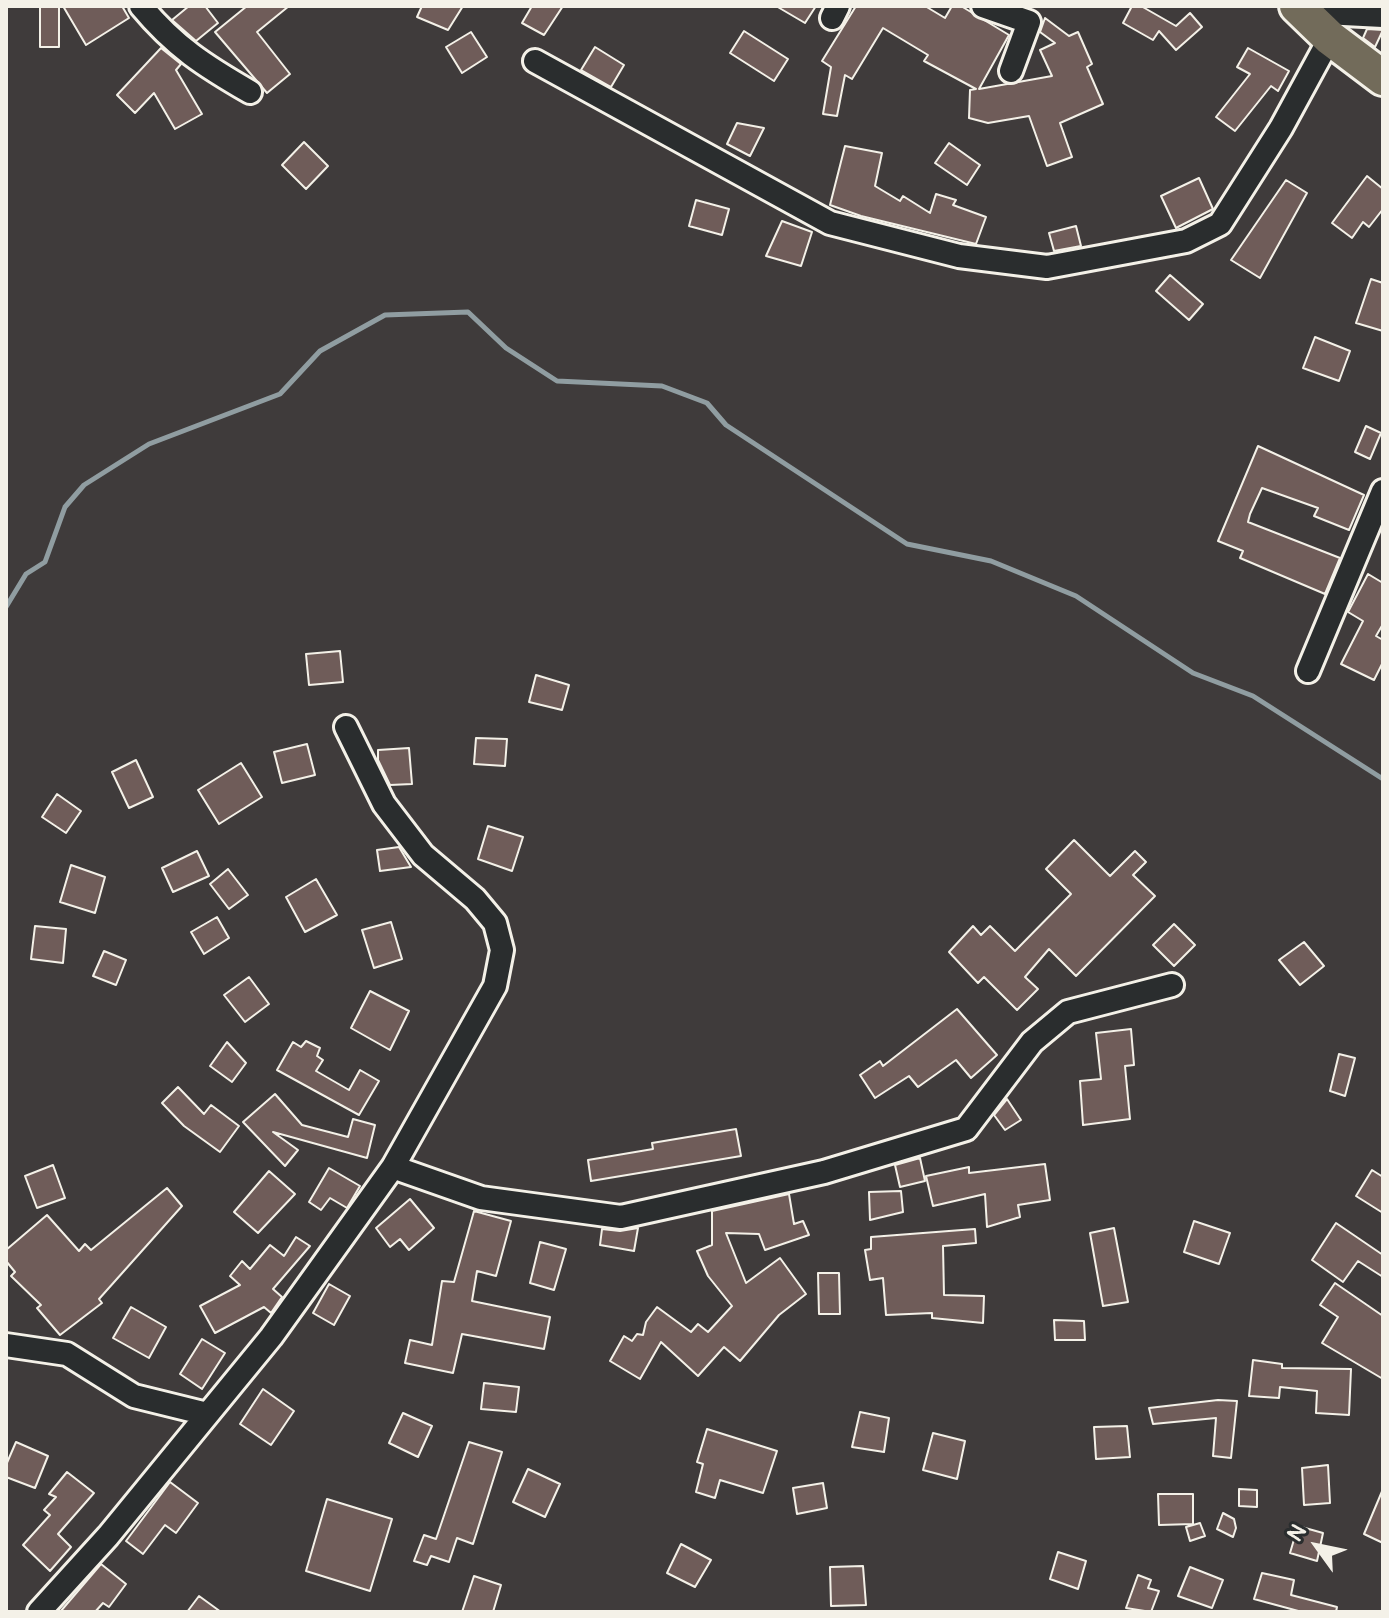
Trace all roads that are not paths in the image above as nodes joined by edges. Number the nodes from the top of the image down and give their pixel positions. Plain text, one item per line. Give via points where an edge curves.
1 (141, 6) edge
2 (983, 6) edge
3 (1301, 9) edge
4 (1383, 16) edge
5 (1330, 38) junction
6 (535, 61) dead end
7 (1011, 71) dead end
8 (1383, 78) edge
9 (250, 92) dead end
10 (1383, 491) edge
11 (1308, 671) dead end
12 (346, 727) dead end
13 (1172, 985) dead end
14 (393, 1167) junction
15 (6, 1345) edge
16 (207, 1414) junction
17 (39, 1612) edge

1 - 9 street via 167,38
2 - 7 street via 1029,22
3 - 4 street
3 - 5 main road
5 - 6 street via 1220,224 1186,241 1047,267 959,256 830,223
5 - 8 main road
10 - 11 street
12 - 14 street via 384,804 423,855 495,923 502,950 495,986
13 - 14 street via 1068,1012 1032,1042 966,1129 824,1172 621,1217 481,1198
14 - 16 street via 271,1337
15 - 16 street via 67,1354 134,1396
16 - 17 street

